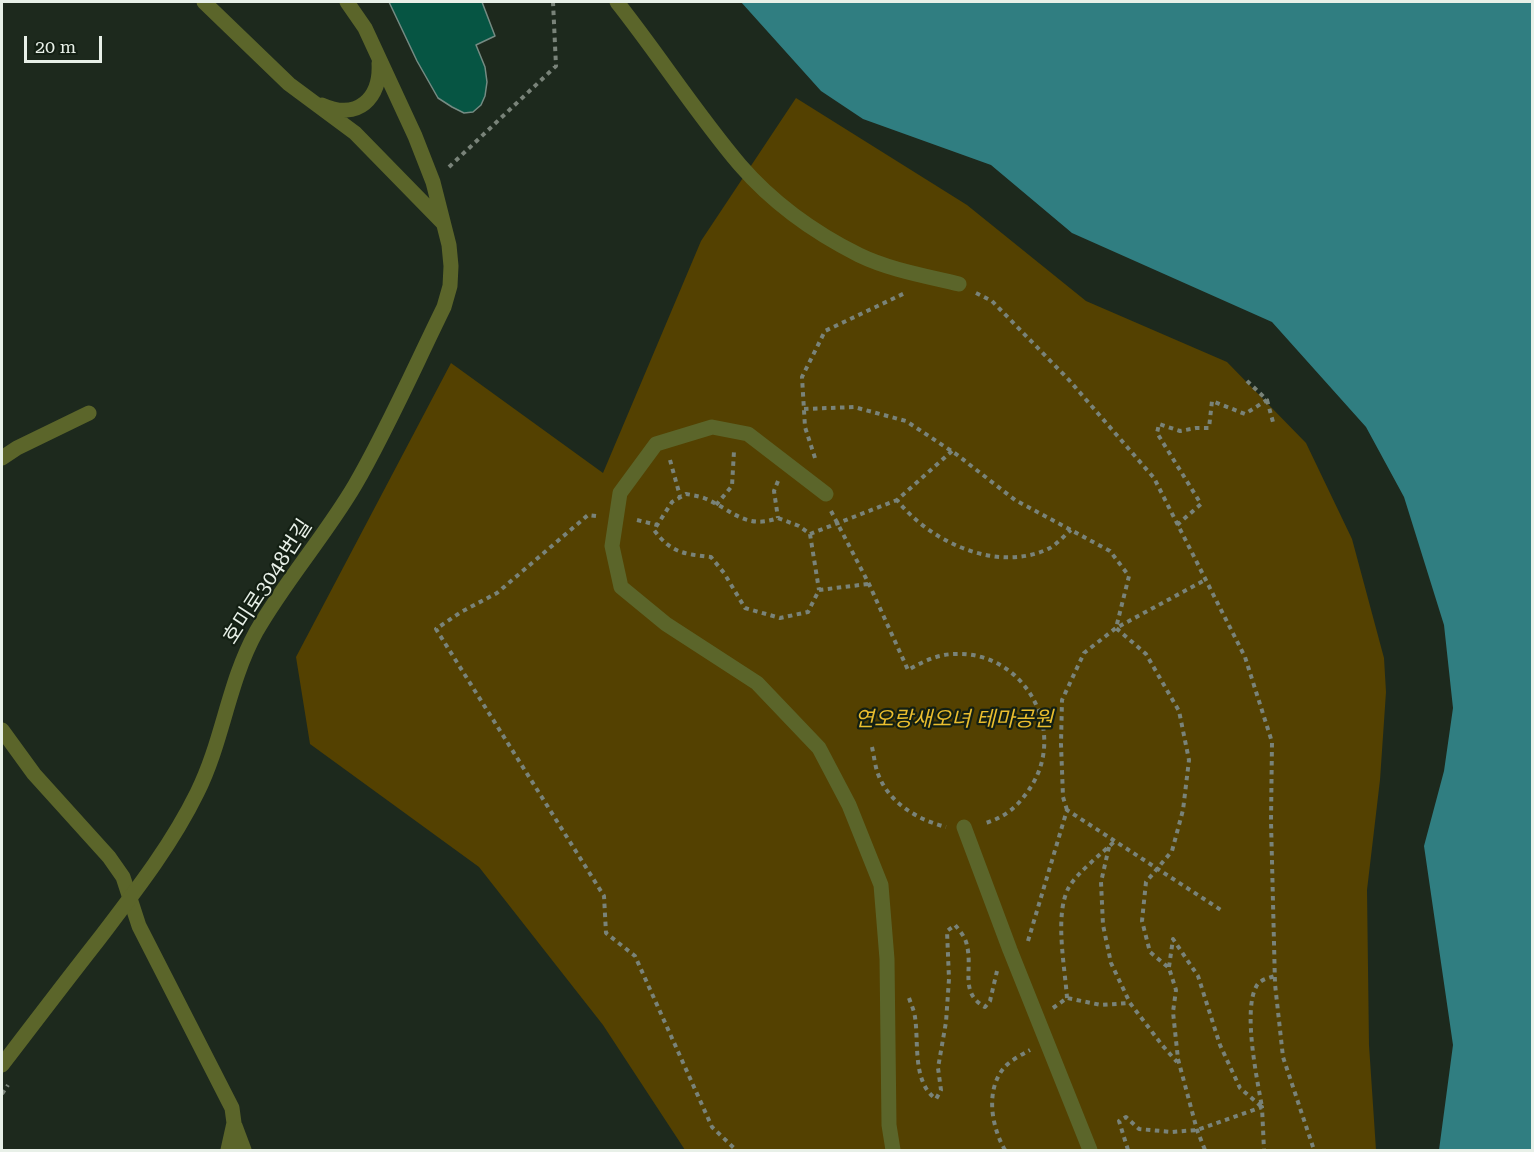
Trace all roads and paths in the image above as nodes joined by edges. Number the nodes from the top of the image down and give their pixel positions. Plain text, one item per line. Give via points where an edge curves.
1 (204, 2) edge
2 (347, 2) edge
3 (553, 2) edge
4 (617, 2) edge
5 (379, 57) junction
6 (306, 97) junction
7 (433, 182) junction
8 (444, 224) junction
9 (959, 284) joint
10 (909, 291) dead end
11 (1244, 378) dead end
12 (1267, 400) junction
13 (804, 409) junction
14 (89, 413) dead end
15 (1273, 422) dead end
16 (735, 431) junction
17 (665, 442) junction
18 (952, 451) junction
19 (2, 458) edge
20 (815, 461) dead end
21 (785, 463) junction
22 (826, 494) joint
23 (680, 496) junction
24 (897, 500) junction
25 (716, 505) junction
26 (616, 518) junction
27 (778, 518) junction
28 (836, 523) junction
29 (657, 525) junction
30 (1177, 525) junction
31 (1071, 530) junction
32 (810, 534) junction
33 (1205, 580) junction
34 (869, 584) junction
35 (819, 590) junction
36 (1116, 628) junction
37 (2, 730) edge
38 (872, 747) dead end
39 (1067, 810) junction
40 (964, 827) junction
41 (1115, 841) junction
42 (1109, 846) junction
43 (1157, 869) junction
44 (130, 897) junction
45 (1221, 910) dead end
46 (1010, 950) junction
47 (1169, 968) junction
48 (1018, 970) junction
49 (1275, 976) junction
50 (906, 988) dead end
51 (1067, 998) junction
52 (1130, 1003) junction
53 (1038, 1020) junction
54 (1046, 1041) junction
55 (1179, 1064) junction
56 (2, 1065) edge
57 (1262, 1107) junction
58 (234, 1123) junction
59 (1197, 1130) junction
60 (228, 1150) edge
61 (244, 1150) edge
62 (736, 1150) edge
63 (893, 1150) edge
64 (1005, 1150) edge
65 (1090, 1150) edge
66 (1128, 1150) edge
67 (1205, 1150) edge
68 (1264, 1150) edge
69 (1314, 1150) edge

1 - 6 street
2 - 5 street, 호미로3048번길 via 366,28
3 - 7 path via 556,66
4 - 9 street via 740,165 784,207 861,256
5 - 6 street via 377,89 362,106 340,110
5 - 7 street, 호미로3048번길
6 - 8 street via 362,140
7 - 8 street, 호미로3048번길
8 - 44 street, 호미로3048번길 via 451,266 444,307 355,485 256,633 230,693 218,742 198,792
9 - 30 path via 992,301 1069,380 1154,478
10 - 13 path via 825,331 802,377
11 - 12 path
12 - 15 path
12 - 30 path via 1245,414 1212,401 1209,428 1180,431 1159,424 1157,433 1201,504
13 - 18 path via 854,407 906,422
13 - 20 path
14 - 19 street
16 - 17 street via 712,427
16 - 21 street via 748,434
16 - 25 path via 732,486
17 - 23 path
17 - 26 street via 656,444 620,493
18 - 24 path
18 - 31 path via 1015,500
21 - 22 street
21 - 27 path via 774,491
22 - 28 path
23 - 25 path via 704,498
23 - 29 path
24 - 28 path
24 - 31 path via 920,524 950,543 989,556 1021,556 1050,548
25 - 27 path via 750,522 765,523
26 - 29 path
26 - 62 path via 588,515 496,593 436,629 604,896 606,933 635,957 712,1127
26 - 63 street via 612,546 621,587 666,624 757,683 819,748 849,805 881,885
27 - 32 path
28 - 32 path
28 - 34 path
29 - 35 path via 654,530 664,544 686,554 711,557 745,608 780,618 808,612
30 - 33 path
31 - 36 path via 1110,551 1128,576
32 - 35 path
33 - 36 path
33 - 49 path via 1245,657 1272,742
34 - 35 path
34 - 40 path via 908,670 930,659 954,654 979,656 1002,665 1021,680 1036,700 1044,724 1045,749 1040,773 1024,798 1002,817
36 - 39 path via 1084,653 1062,700 1063,797
36 - 43 path via 1146,654 1179,711 1189,760 1183,810 1172,851
37 - 44 street via 34,774 109,857 123,876
38 - 40 path via 879,776 894,800 918,818 945,827
39 - 41 path
39 - 48 path
40 - 46 street
41 - 42 path
41 - 43 path
42 - 51 path via 1069,887 1060,921
42 - 52 path via 1101,882 1103,925 1111,963
43 - 45 path
43 - 47 path via 1146,882 1142,921 1150,952
44 - 56 street, 호미로3048번길
44 - 58 street via 139,926 232,1108
46 - 48 street
46 - 50 path via 998,966 985,1007 976,1002 969,988 968,946 955,925 947,931 949,979 938,1068 941,1090 936,1099 926,1092 918,1065 915,1015
47 - 55 path via 1176,990 1173,1012
47 - 57 path via 1173,939 1198,976 1220,1045 1240,1088
48 - 53 street
49 - 57 path via 1255,988 1251,1012 1252,1052
49 - 69 path via 1283,1057
51 - 52 path via 1101,1005
51 - 53 path
52 - 55 path
53 - 54 street
54 - 64 path via 1003,1070 995,1088 991,1113
54 - 65 street
55 - 59 path
57 - 59 path
57 - 68 path
58 - 60 street
58 - 61 street
59 - 66 path via 1139,1129 1126,1117 1119,1121
59 - 67 path

